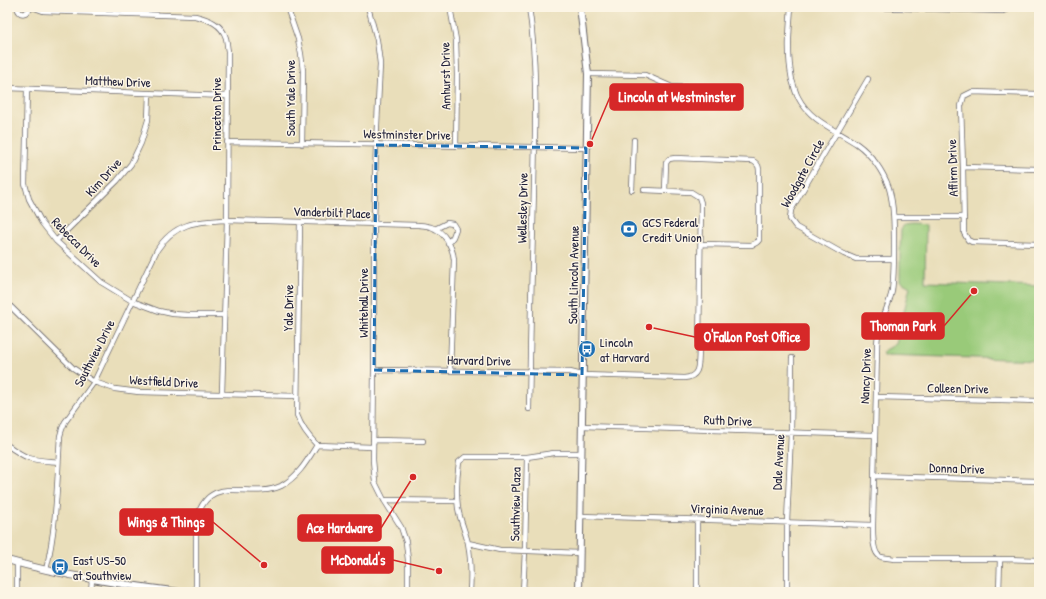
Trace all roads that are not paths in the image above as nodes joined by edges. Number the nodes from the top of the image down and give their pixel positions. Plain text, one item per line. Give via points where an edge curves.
1 (17, 7) edge
2 (32, 7) edge
3 (287, 7) edge
4 (368, 7) edge
5 (450, 7) edge
6 (529, 7) edge
7 (580, 7) edge
8 (791, 7) edge
9 (867, 7) edge
10 (1013, 7) edge
11 (588, 74) junction
12 (868, 80) dead end
13 (7, 88) edge
14 (27, 89) junction
15 (735, 90) dead end
16 (149, 93) junction
17 (1039, 94) edge
18 (227, 96) junction
19 (837, 132) junction
20 (634, 140) dead end
21 (228, 142) junction
22 (302, 144) junction
23 (376, 145) junction
24 (456, 146) junction
25 (535, 147) junction
26 (586, 148) junction
27 (963, 167) junction
28 (1039, 169) edge
29 (632, 190) dead end
30 (644, 190) dead end
31 (665, 191) junction
32 (894, 217) junction
33 (964, 217) junction
34 (227, 220) junction
35 (300, 222) junction
36 (374, 224) junction
37 (435, 229) junction
38 (56, 241) junction
39 (448, 244) junction
40 (701, 244) junction
41 (1039, 244) edge
42 (894, 259) junction
43 (132, 301) junction
44 (7, 303) edge
45 (223, 315) junction
46 (792, 358) dead end
47 (374, 370) junction
48 (450, 370) junction
49 (529, 372) junction
50 (582, 375) junction
51 (94, 382) junction
52 (222, 394) junction
53 (297, 396) junction
54 (876, 397) junction
55 (1039, 401) edge
56 (529, 409) dead end
57 (581, 426) junction
58 (791, 433) junction
59 (874, 435) junction
60 (373, 440) junction
61 (423, 441) dead end
62 (7, 445) edge
63 (317, 445) junction
64 (373, 447) junction
65 (581, 453) junction
66 (527, 457) junction
67 (58, 462) junction
68 (874, 476) junction
69 (1039, 481) edge
70 (384, 500) junction
71 (457, 501) junction
72 (580, 516) junction
73 (697, 520) junction
74 (787, 522) junction
75 (873, 525) junction
76 (468, 543) junction
77 (525, 551) junction
78 (580, 553) junction
79 (1000, 559) junction
80 (7, 560) edge
81 (1039, 560) edge
82 (17, 563) junction
83 (46, 570) junction
84 (92, 579) junction
85 (17, 592) edge
86 (91, 592) edge
87 (178, 592) edge
88 (196, 592) edge
89 (408, 592) edge
90 (470, 592) edge
91 (523, 592) edge
92 (579, 592) edge
93 (697, 592) edge
94 (786, 592) edge
95 (999, 592) edge

1 - 2 street, Princeton Drive via 20,13 24,14
2 - 18 street, Princeton Drive via 43,11 195,16 208,19 219,26 226,37
3 - 22 street, South Yale Drive via 298,39 303,72
4 - 23 street, Whitehall Drive via 377,40 380,64
5 - 24 street, Amhurst Drive via 456,40
6 - 25 street, Wellesley Drive via 534,54
7 - 11 main road, South Lincoln Avenue
8 - 19 street, Nancy Drive via 789,61 798,97 813,116
9 - 10 street via 1003,11
11 - 15 street via 645,75 672,87
11 - 26 main road, South Lincoln Avenue
12 - 19 street, Woodgate Circle
13 - 14 street, Matthew Drive
14 - 16 street, Matthew Drive
14 - 38 street, Rebecca Drive via 25,184 29,199 42,223
16 - 18 street, Matthew Drive
16 - 38 street, Kim Drive via 148,120 131,164
17 - 27 street, Affirm Drive via 972,92 964,96 961,106
18 - 21 street, Princeton Drive
19 - 32 street, Nancy Drive via 858,145 880,170 888,186
19 - 42 street, Woodgate Circle via 791,210 790,219 796,227 856,259
20 - 29 street
21 - 22 street, Westminster Drive
21 - 34 street, Princeton Drive
22 - 23 street, Westminster Drive
23 - 24 street, Westminster Drive
23 - 36 street, Whitehall Drive
24 - 25 street, Westminster Drive
25 - 26 street, Westminster Drive
25 - 49 street, Wellesley Drive
26 - 50 main road, South Lincoln Avenue
27 - 28 street
27 - 33 street, Affirm Drive
30 - 31 street
31 - 40 street via 691,192 699,197
31 - 40 street via 666,163 669,159 753,161 757,164 760,176 759,240 751,245
32 - 33 street
32 - 42 street, Nancy Drive
33 - 41 street, Affirm Drive via 964,233 972,242
34 - 35 street, Vanderbilt Place
34 - 43 street, Southview Drive via 190,224 168,236 157,250
34 - 45 street, Princeton Drive
35 - 36 street, Vanderbilt Place
35 - 53 street, Yale Drive
36 - 37 street, Vanderbilt Place via 418,225
36 - 47 street, Whitehall Drive
37 - 39 street via 443,235
37 - 39 street, Vanderbilt Place via 447,223 453,224 456,229
38 - 43 street, Rebecca Drive via 101,282
39 - 48 street via 454,260
40 - 50 street, Harvard Drive via 698,362 693,376 684,378
42 - 54 street, Nancy Drive via 892,291 878,332
43 - 45 street, Rebecca Drive via 173,314
43 - 51 street, Southview Drive
44 - 51 street, Westfield Drive via 73,368
45 - 52 street, Princeton Drive
46 - 58 street, Dale Avenue
47 - 48 street, Harvard Drive
47 - 60 street, Whitehall Drive
48 - 49 street, Harvard Drive
49 - 50 street, Harvard Drive via 570,372
49 - 56 street, Wellesley Drive
50 - 57 main road, South Lincoln Avenue
51 - 52 street, Westfield Drive via 115,389 138,392
51 - 67 street, Southview Drive via 65,422 60,436
52 - 53 street, Westfield Drive
53 - 63 street via 299,421
54 - 55 street, Colleen Drive
54 - 59 street, Nancy Drive
57 - 58 street, Ruth Drive
57 - 65 main road, South Lincoln Avenue
58 - 59 street, Ruth Drive
58 - 74 street, Dale Avenue
59 - 68 street, Nancy Drive
60 - 61 street
60 - 64 street, Whitehall Drive
62 - 67 street via 30,458
63 - 64 street
63 - 88 street via 300,471 281,486 273,489 217,492 205,502 196,521
64 - 70 street, Whitehall Drive via 375,482
65 - 66 street, Southview Plaza
65 - 72 main road, South Lincoln Avenue
66 - 71 street, Southview Plaza via 465,457 459,462
66 - 77 street, Southview Plaza
67 - 83 street, Southview Drive via 54,530
68 - 69 street, Donna Drive
68 - 75 street, Nancy Drive
70 - 71 street
70 - 89 street, Whitehall Drive via 406,542
71 - 76 street, Southview Plaza
72 - 73 street, Virginia Avenue
72 - 78 main road, South Lincoln Avenue
73 - 74 street, Virginia Avenue
73 - 93 street
74 - 75 street, Virginia Avenue
74 - 94 street, Dale Avenue
75 - 79 street, Nancy Drive via 875,550 880,557
76 - 77 street, Southview Plaza via 500,550
76 - 90 street, Southview Plaza
77 - 78 street, Southview Plaza
77 - 91 street, Southview Plaza
78 - 92 main road, South Lincoln Avenue
79 - 81 street, Nancy Drive
79 - 95 street
80 - 82 main road
82 - 83 main road
82 - 85 street
83 - 84 main road
84 - 86 street
84 - 87 main road

